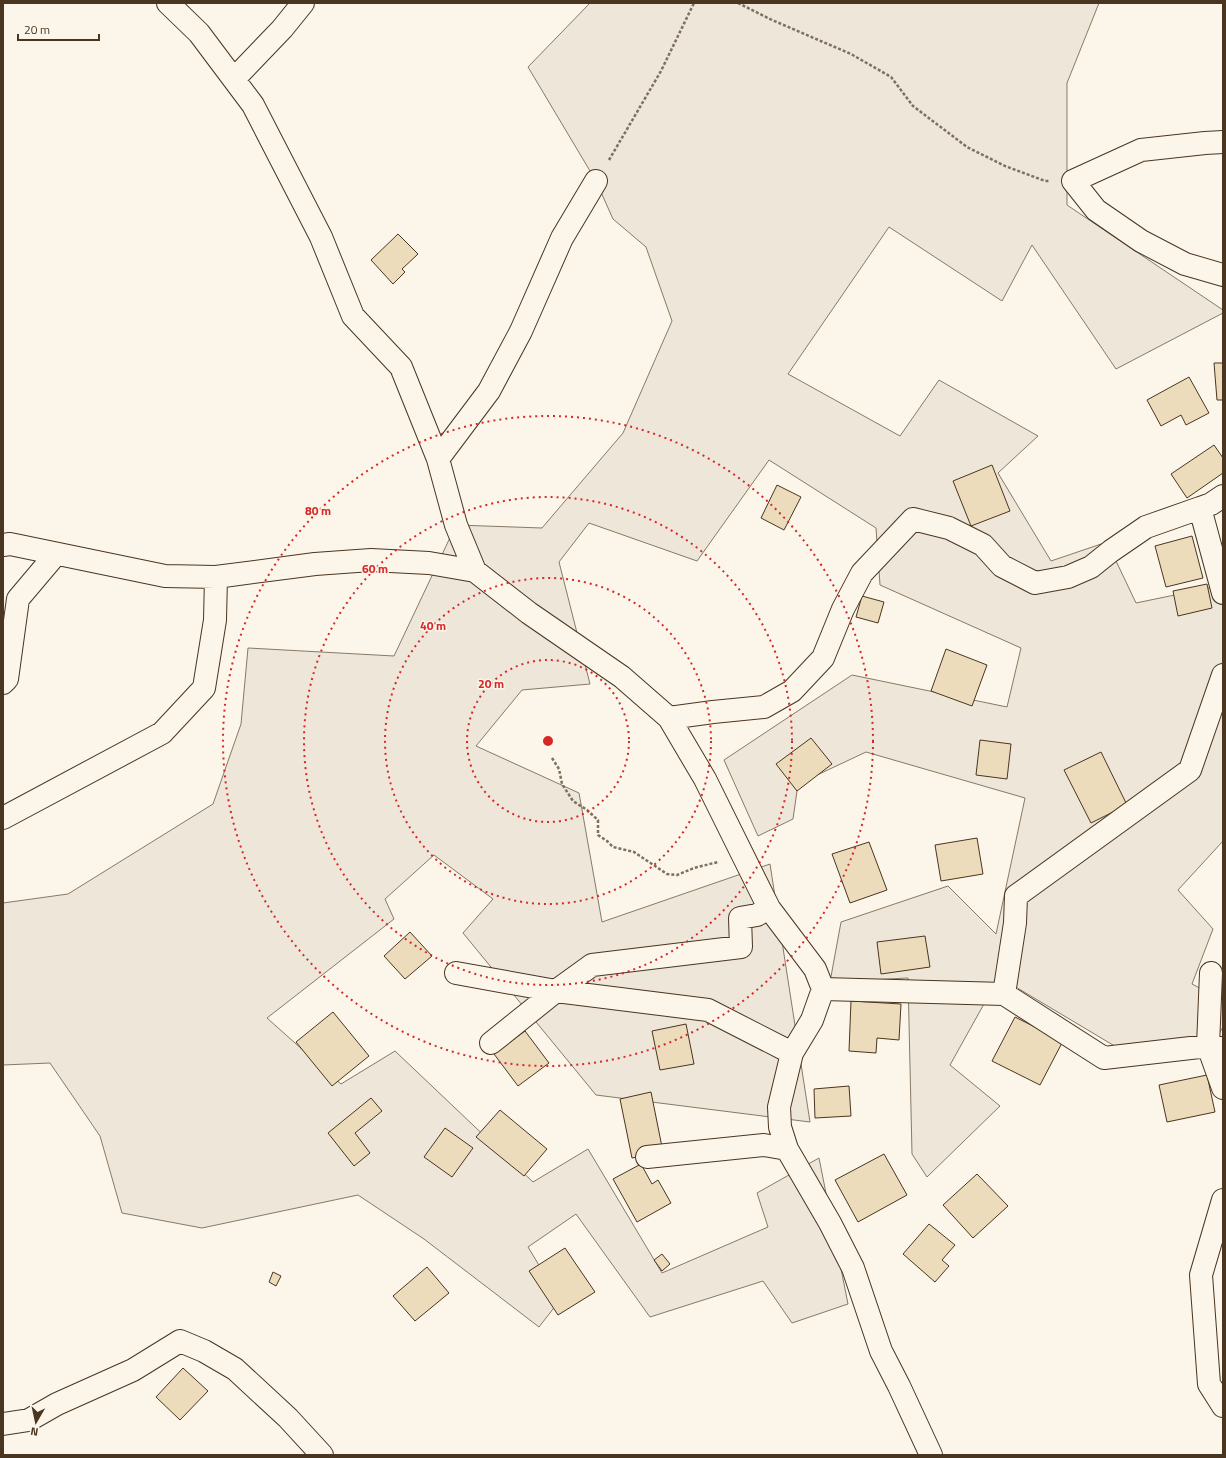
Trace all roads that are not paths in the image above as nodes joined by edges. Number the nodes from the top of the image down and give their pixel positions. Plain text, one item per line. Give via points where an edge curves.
1 (168, 3) edge
2 (303, 3) edge
3 (234, 79) junction
4 (1223, 142) edge
5 (596, 181) road end
6 (1223, 275) edge
7 (438, 459) junction
8 (1223, 496) edge
9 (1200, 508) junction
10 (3, 545) edge
11 (56, 554) junction
12 (475, 570) junction
13 (216, 577) junction
14 (1223, 593) edge
15 (1223, 675) edge
16 (3, 683) edge
17 (669, 718) junction
18 (3, 818) edge
19 (769, 908) junction
20 (456, 973) dead end
21 (1211, 973) dead end
22 (823, 988) junction
23 (556, 991) junction
24 (1004, 994) junction
25 (491, 1043) dead end
26 (1215, 1047) edge
27 (792, 1053) junction
28 (1223, 1088) edge
29 (787, 1149) junction
30 (647, 1157) dead end
31 (1223, 1200) edge
32 (1223, 1406) edge
33 (3, 1424) edge
34 (322, 1455) edge
35 (931, 1455) edge

1 - 3 street via 199,33
2 - 3 street
3 - 7 street via 253,105 321,236 353,316 401,367
4 - 6 street via 1141,150 1073,181 1096,210 1141,241 1185,264
5 - 7 street via 562,238 521,331 489,391
7 - 12 street via 456,525
8 - 9 street
9 - 14 street
9 - 17 street via 1146,527 1090,567 1068,577 1035,583 1002,566 983,545 950,528 912,519 862,573 842,609 823,658 792,691 764,707
10 - 11 street via 10,544
11 - 13 street via 165,576
11 - 16 street via 18,599 7,678
12 - 13 street via 429,563 371,560 316,564
12 - 17 street via 529,613 622,677
13 - 18 street via 215,620 204,688 162,733
15 - 24 street via 1190,770 1016,896 1015,923
17 - 19 street via 705,779
19 - 22 street via 815,969
19 - 23 street via 757,915 740,918 740,947 592,965
20 - 23 street
21 - 26 street
22 - 24 street
22 - 27 street via 812,1020
23 - 25 street
23 - 27 street via 708,1010
24 - 26 street via 1104,1058
26 - 28 street
27 - 29 street via 779,1107 780,1126
29 - 30 street via 764,1145
29 - 35 street via 853,1268 881,1351
31 - 32 street via 1201,1275 1209,1384
33 - 34 street via 29,1420 57,1404 133,1370 180,1341 235,1369 288,1418

